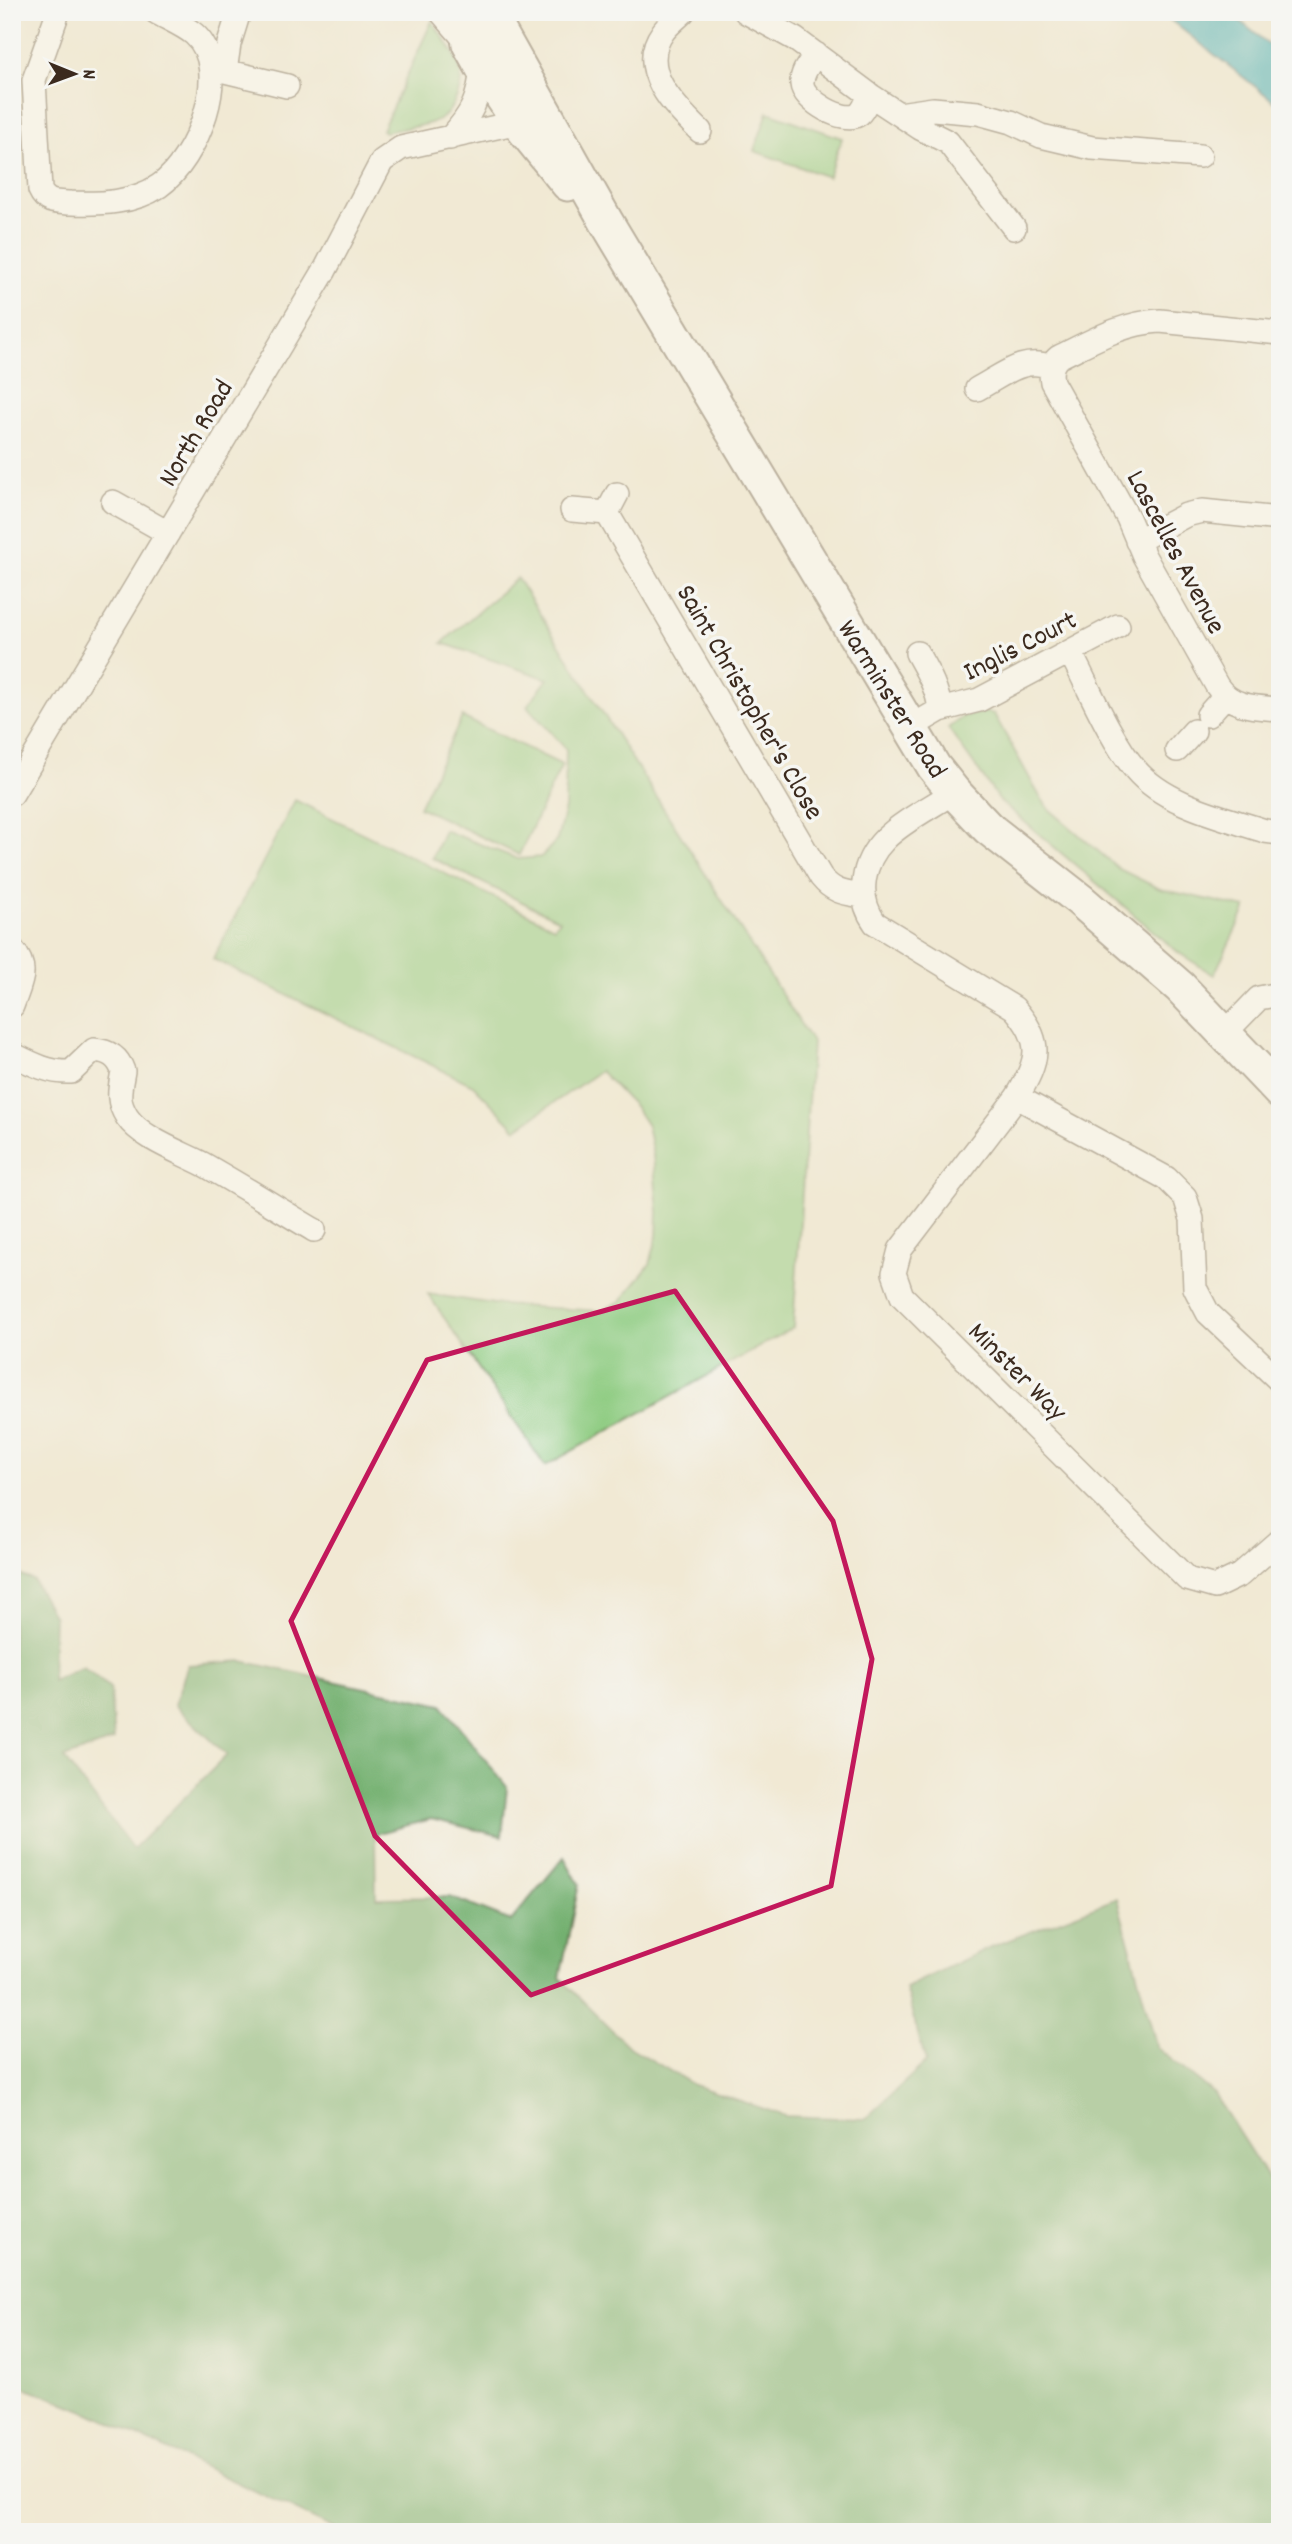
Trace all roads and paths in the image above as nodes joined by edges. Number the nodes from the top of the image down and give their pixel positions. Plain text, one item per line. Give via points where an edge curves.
1 (58, 12) edge
2 (156, 12) edge
3 (239, 12) edge
4 (441, 12) edge
5 (683, 12) edge
6 (746, 12) edge
7 (481, 26) edge
8 (816, 54) junction
9 (287, 86) dead end
10 (870, 95) junction
11 (899, 114) junction
12 (526, 129) junction
13 (700, 131) dead end
14 (457, 137) junction
15 (1200, 156) dead end
16 (607, 223) junction
17 (1014, 228) dead end
18 (1280, 333) edge
19 (1052, 374) junction
20 (977, 389) dead end
21 (113, 502) dead end
22 (572, 510) dead end
23 (1280, 519) edge
24 (168, 533) junction
25 (1137, 541) junction
26 (1118, 626) dead end
27 (1070, 652) junction
28 (917, 653) dead end
29 (1224, 696) junction
30 (1280, 709) edge
31 (940, 710) junction
32 (909, 728) junction
33 (1177, 750) dead end
34 (954, 792) junction
35 (12, 794) edge
36 (1280, 833) edge
37 (862, 896) junction
38 (12, 949) edge
39 (1280, 994) edge
40 (12, 1006) edge
41 (1225, 1033) junction
42 (12, 1054) edge
43 (1280, 1092) edge
44 (1017, 1097) junction
45 (314, 1230) dead end
46 (1280, 1381) edge
47 (1280, 1540) edge

1 - 2 street via 34,80 40,190 51,202 83,204 137,198 161,185 184,163 199,137 209,94 206,50 194,34
3 - 9 street via 225,71
4 - 7 street
5 - 13 street via 659,39 656,73 678,110
6 - 8 street
7 - 12 highway, Warminster Road
7 - 12 highway, Warminster Road via 527,104
7 - 14 street via 480,88
8 - 10 street
8 - 10 street via 802,74 807,96 840,117 852,117 861,113
10 - 11 street
11 - 15 street via 933,110 978,113 1092,148
11 - 17 street via 948,142
12 - 14 street, North Road
12 - 16 highway, Warminster Road
12 - 16 highway, Warminster Road via 564,180
14 - 24 street, North Road via 401,148 382,160 325,270
16 - 32 highway, Warminster Road
18 - 19 street via 1142,322 1059,357
19 - 20 street via 1037,362 1023,364
19 - 25 street, Lascelles Avenue
21 - 24 street
22 - 37 street, Saint Christopher's Close via 612,503 821,877 839,892
23 - 25 street via 1202,511
24 - 35 street, North Road
25 - 29 street, Lascelles Avenue
26 - 27 street, Inglis Court
27 - 31 street, Inglis Court via 979,700
27 - 36 street via 1121,749 1143,777 1177,799
28 - 31 street
29 - 30 street via 1237,704
29 - 33 street
31 - 32 street, Inglis Court
32 - 34 highway, Warminster Road
34 - 37 street via 882,842 864,878
34 - 41 highway, Warminster Road via 988,828 1180,987
37 - 44 street, Minster Way via 875,923 1014,1008 1028,1025 1035,1047 1032,1071
38 - 40 street via 23,969
39 - 41 street via 1259,998
41 - 43 highway, Warminster Road
42 - 45 street via 60,1072 71,1072 94,1050 114,1055 123,1071 119,1100 137,1129
44 - 46 street via 1166,1178 1185,1197 1192,1219 1195,1288 1208,1313
44 - 47 street, Minster Way via 900,1250 894,1273 902,1296 1187,1579 1215,1587 1240,1575

